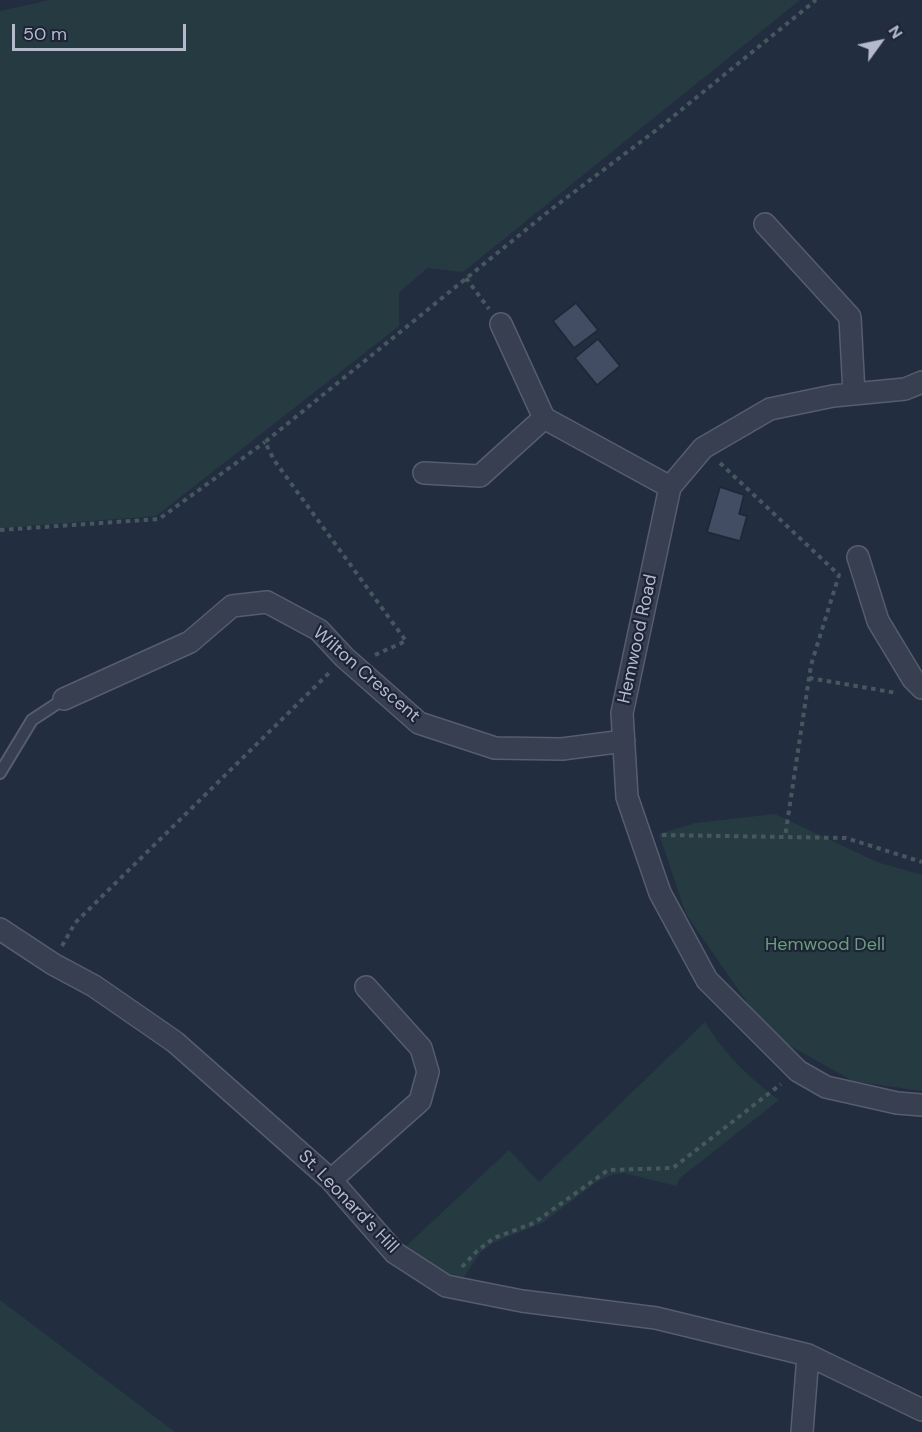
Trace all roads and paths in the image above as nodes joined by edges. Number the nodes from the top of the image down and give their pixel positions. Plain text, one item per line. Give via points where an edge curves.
1 (765, 224) dead end
2 (466, 278) dead end
3 (501, 324) joint
4 (922, 382) edge
5 (854, 394) junction
6 (544, 418) junction
7 (265, 442) dead end
8 (704, 448) junction
9 (424, 473) dead end
10 (670, 487) junction
11 (0, 530) edge
12 (858, 557) dead end
13 (344, 657) junction
14 (809, 678) junction
15 (922, 688) edge
16 (899, 694) dead end
17 (64, 699) joint
18 (624, 741) junction
19 (0, 773) edge
20 (640, 835) junction
21 (785, 837) junction
22 (922, 862) edge
23 (0, 928) edge
24 (52, 964) junction
25 (366, 987) dead end
26 (798, 1071) junction
27 (922, 1105) edge
28 (331, 1180) junction
29 (446, 1286) junction
30 (808, 1355) junction
31 (922, 1410) edge
32 (802, 1432) edge

1 - 5 street via 850,317
2 - 3 path
3 - 6 street
4 - 5 street, Hemwood Road via 905,389
5 - 8 street, Hemwood Road via 770,410
6 - 9 street via 480,476
6 - 10 street
7 - 11 path via 159,519
8 - 10 street, Hemwood Road
8 - 14 path via 839,575
10 - 18 street, Hemwood Road via 622,713
12 - 15 street via 878,621
13 - 17 street, Wilton Crescent via 319,630 267,602 232,606 190,642
13 - 18 street, Wilton Crescent via 419,723 495,748 562,749
13 - 24 path via 75,923
14 - 16 path
14 - 21 path
17 - 19 lane via 32,720
18 - 20 street, Hemwood Road via 627,796
20 - 21 path
20 - 26 street, Hemwood Road via 660,893 707,980
21 - 22 path via 846,838
23 - 24 street, St. Leonard's Hill
24 - 28 street, St. Leonard's Hill via 94,986 175,1042
25 - 28 street via 421,1048 428,1071 420,1101
26 - 27 street, Hemwood Road via 826,1087
26 - 29 path via 673,1168 608,1170 534,1223 494,1238
28 - 29 street, St. Leonard's Hill via 395,1253
29 - 30 street, St. Leonard's Hill via 522,1301 656,1318
30 - 31 street, St. Leonard's Hill
30 - 32 street

